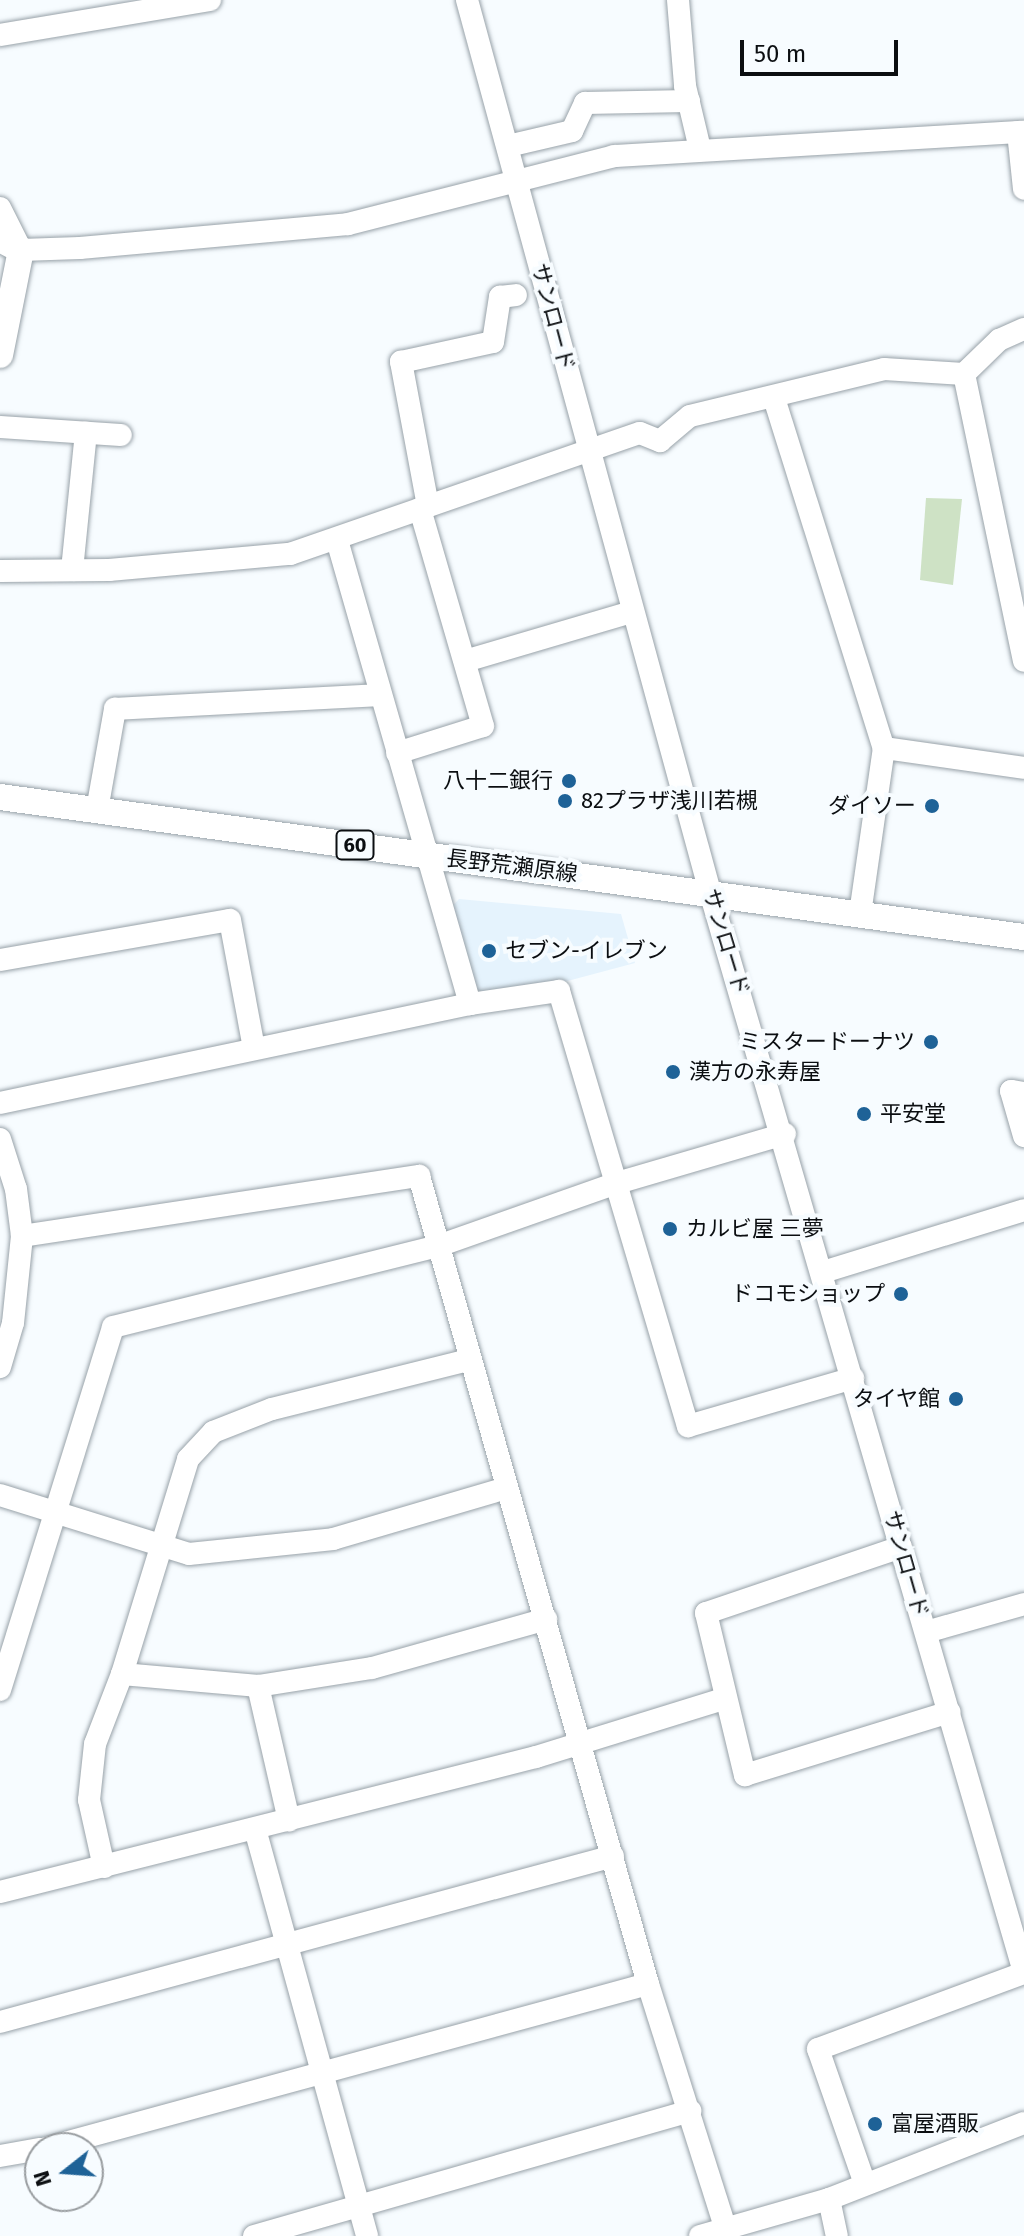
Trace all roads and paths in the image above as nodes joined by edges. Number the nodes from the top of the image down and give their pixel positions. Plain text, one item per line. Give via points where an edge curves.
1 (210, 0) edge
2 (467, 0) edge
3 (678, 0) edge
4 (143, 7) edge
5 (0, 35) edge
6 (689, 101) junction
7 (1021, 132) edge
8 (508, 146) junction
9 (700, 149) junction
10 (517, 181) junction
11 (1024, 189) edge
12 (0, 208) edge
13 (11, 244) edge
14 (516, 295) dead end
15 (1024, 329) edge
16 (0, 355) edge
17 (964, 374) junction
18 (774, 398) junction
19 (0, 427) edge
20 (86, 433) junction
21 (121, 435) dead end
22 (587, 451) junction
23 (424, 508) junction
24 (337, 540) junction
25 (72, 570) junction
26 (0, 571) edge
27 (632, 612) junction
28 (465, 661) junction
29 (1024, 661) edge
30 (380, 695) junction
31 (884, 748) junction
32 (397, 753) junction
33 (1024, 768) edge
34 (0, 797) edge
35 (97, 810) junction
36 (426, 855) junction
37 (710, 892) junction
38 (860, 914) junction
39 (1024, 937) edge
40 (0, 960) edge
41 (470, 1004) junction
42 (254, 1048) junction
43 (1024, 1093) edge
44 (0, 1103) edge
45 (785, 1134) junction
46 (1024, 1136) edge
47 (0, 1139) edge
48 (617, 1183) junction
49 (1024, 1210) edge
50 (22, 1236) junction
51 (441, 1245) junction
52 (823, 1272) junction
53 (469, 1360) junction
54 (0, 1367) edge
55 (853, 1378) junction
56 (506, 1488) junction
57 (0, 1495) edge
58 (54, 1509) junction
59 (158, 1544) junction
60 (901, 1547) junction
61 (1024, 1604) edge
62 (546, 1619) junction
63 (926, 1632) junction
64 (122, 1674) junction
65 (258, 1686) junction
66 (0, 1690) edge
67 (723, 1699) junction
68 (950, 1712) junction
69 (582, 1740) junction
70 (289, 1820) junction
71 (255, 1829) junction
72 (613, 1856) junction
73 (104, 1867) junction
74 (0, 1892) edge
75 (287, 1946) junction
76 (1024, 1972) edge
77 (648, 1984) junction
78 (0, 2022) edge
79 (321, 2072) junction
80 (690, 2111) junction
81 (1024, 2123) edge
82 (102, 2132) edge
83 (24, 2152) edge
84 (0, 2156) edge
85 (865, 2184) junction
86 (829, 2199) junction
87 (357, 2203) junction
88 (727, 2233) edge
89 (254, 2236) edge
90 (367, 2236) edge
91 (700, 2236) edge
92 (837, 2236) edge

1 - 4 street
2 - 8 street, サンロード
3 - 6 street
4 - 5 street
6 - 8 street via 585,103 572,131
6 - 9 street
7 - 9 street
7 - 11 street
8 - 10 street, サンロード
9 - 10 street via 614,156
10 - 13 street via 348,224
10 - 22 street, サンロード
12 - 13 street
13 - 16 main road
14 - 23 street via 500,297 493,342 401,362
15 - 17 street via 999,340
17 - 18 street via 884,369
17 - 29 street
18 - 22 street via 690,416 660,441 640,433
18 - 31 street
19 - 20 street
20 - 21 street
20 - 25 street
22 - 23 street
22 - 27 street, サンロード
23 - 24 street
23 - 28 street
24 - 25 street via 290,554
24 - 30 street
25 - 26 street
27 - 28 street
27 - 37 street, サンロード
28 - 32 street via 483,726
30 - 32 street
30 - 35 street via 115,709
31 - 33 street
31 - 38 street
32 - 36 street
34 - 35 main road, 長野荒瀬原線 / 60
35 - 36 main road, 長野荒瀬原線 / 60
36 - 37 main road, 長野荒瀬原線 / 60
36 - 41 street
37 - 38 main road, 長野荒瀬原線 / 60
37 - 45 street, サンロード
38 - 39 main road, 長野荒瀬原線 / 60
40 - 42 street via 230,920
41 - 42 street
41 - 48 street via 559,991
42 - 44 street
43 - 46 street via 1011,1091
45 - 48 street
45 - 52 street, サンロード
47 - 50 street via 16,1189
48 - 51 street
48 - 55 street via 688,1426
49 - 52 street
50 - 51 street via 419,1176
50 - 54 street via 13,1323
51 - 53 street
51 - 58 street via 113,1327
52 - 55 street, サンロード
53 - 56 street
53 - 59 street via 272,1409 213,1432 188,1459
55 - 60 street, サンロード
56 - 59 street via 333,1539 189,1554
56 - 62 street
57 - 58 street
58 - 59 street
58 - 66 street
59 - 64 street
60 - 63 street, サンロード
60 - 67 street via 706,1613
61 - 63 street
62 - 65 street via 372,1668
62 - 69 street
63 - 68 street, サンロード
64 - 65 street
64 - 73 street via 95,1744 89,1800
65 - 70 street
67 - 68 street via 745,1775
67 - 69 street
68 - 76 street, サンロード
69 - 70 street
69 - 72 street
70 - 71 street
71 - 73 street
71 - 75 street
72 - 75 street
72 - 77 street
73 - 74 street
75 - 78 street
75 - 79 street
76 - 85 street via 818,2049
77 - 79 street
77 - 80 street
79 - 82 street
79 - 87 street
80 - 87 street
80 - 88 street
81 - 85 street
83 - 84 street
85 - 86 street
86 - 88 street
86 - 92 street
87 - 89 street
87 - 90 street
88 - 91 street

